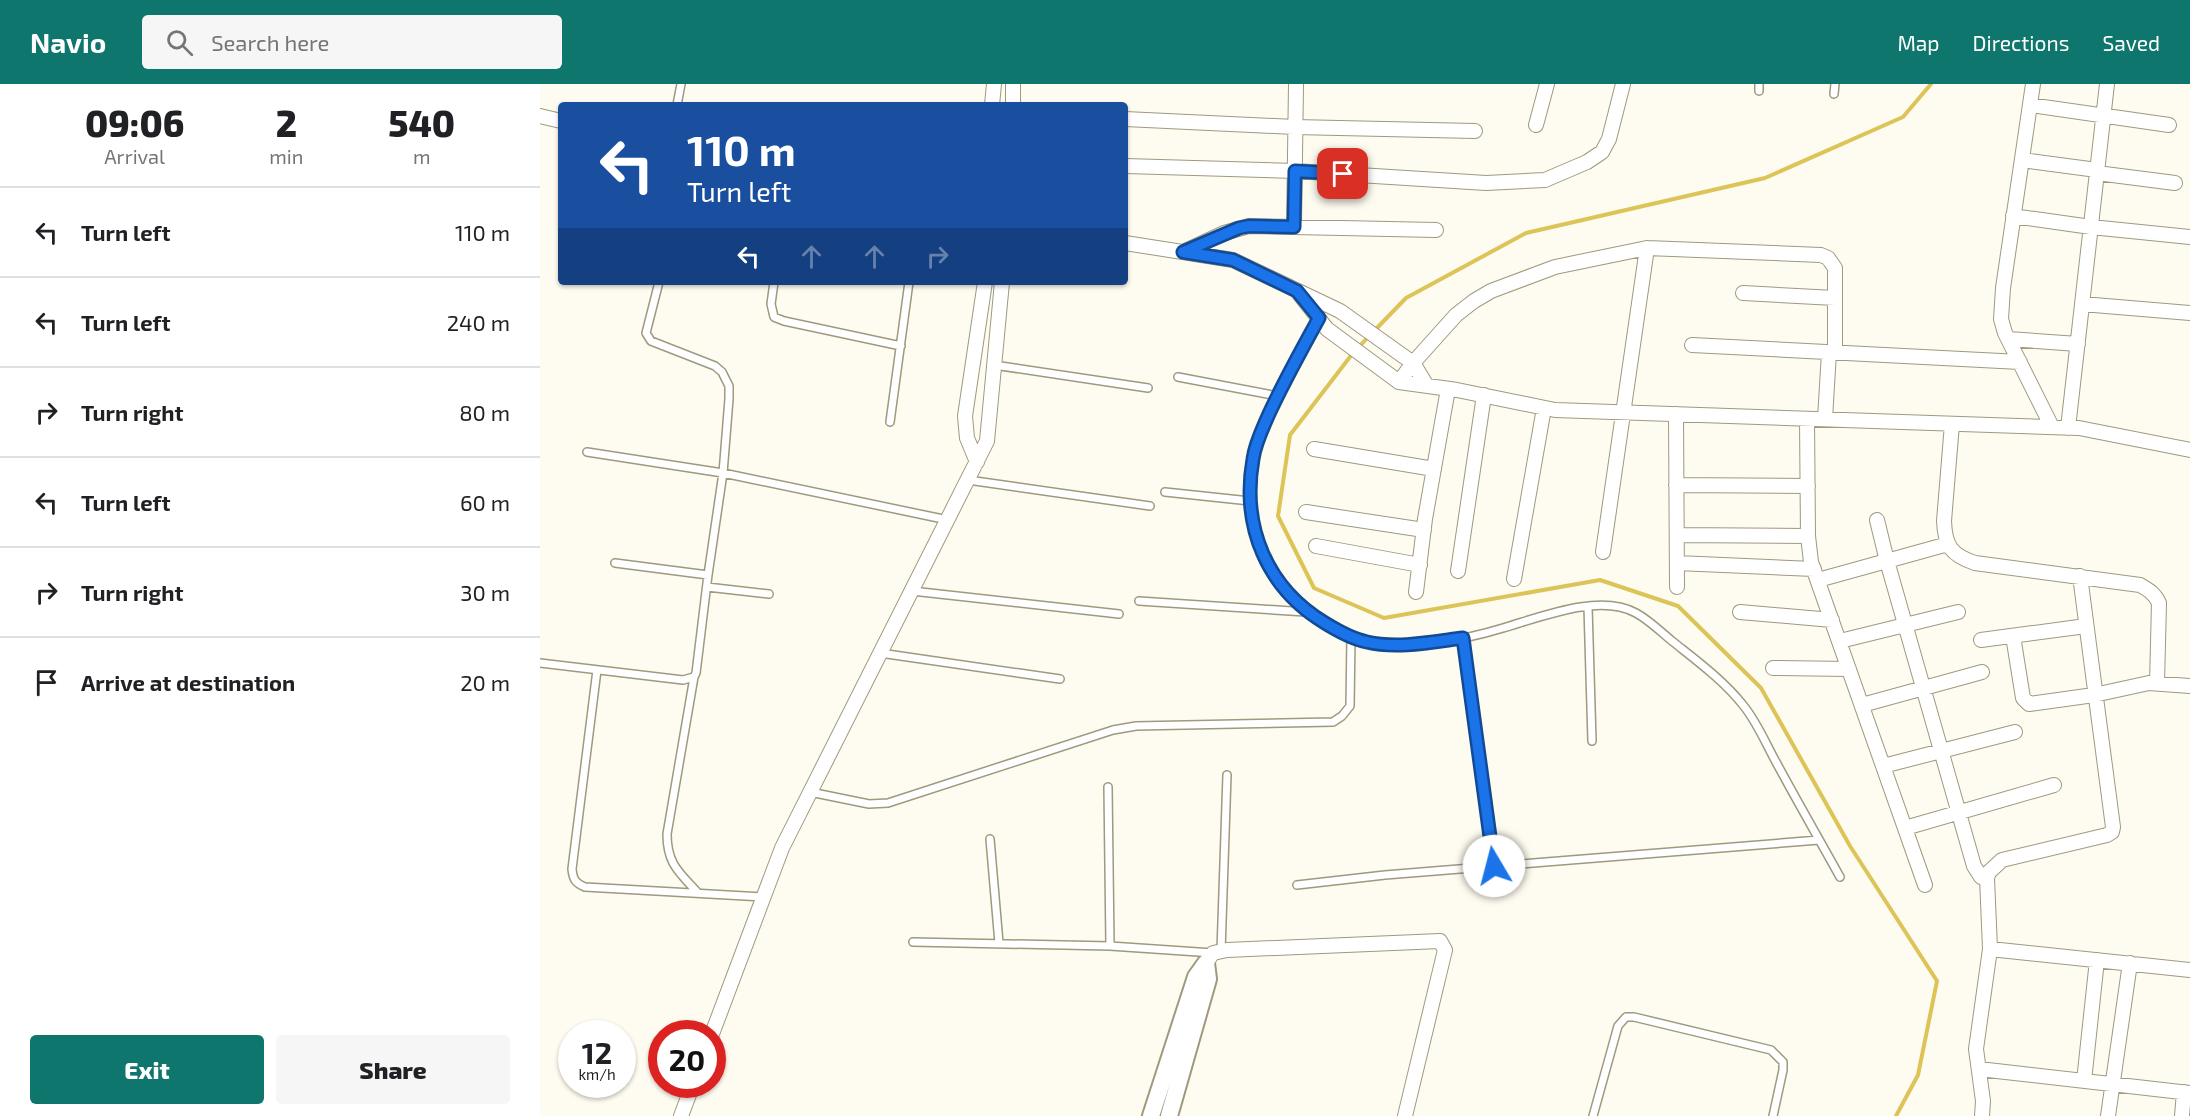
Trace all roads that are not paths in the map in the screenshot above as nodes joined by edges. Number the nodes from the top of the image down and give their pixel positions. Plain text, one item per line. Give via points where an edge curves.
1 (681, 84) edge
2 (993, 84) edge
3 (1014, 84) edge
4 (1296, 84) edge
5 (1546, 84) edge
6 (1623, 84) edge
7 (1835, 84) edge
8 (2033, 84) edge
9 (2107, 84) edge
10 (1833, 94) dead end
11 (678, 102) edge
12 (992, 102) edge
13 (1012, 102) edge
14 (2030, 105) junction
15 (540, 116) edge
16 (2103, 116) junction
17 (1128, 119) edge
18 (558, 120) edge
19 (1536, 125) dead end
20 (2169, 125) dead end
21 (1294, 127) junction
22 (1474, 131) dead end
23 (2022, 160) junction
24 (1128, 166) edge
25 (1295, 171) junction
26 (2097, 172) junction
27 (2175, 183) dead end
28 (2013, 216) junction
29 (1294, 227) junction
30 (2091, 227) junction
31 (1436, 230) dead end
32 (2190, 237) edge
33 (1128, 243) edge
34 (1647, 248) junction
35 (1183, 252) junction
36 (658, 285) edge
37 (774, 285) edge
38 (909, 285) edge
39 (985, 285) edge
40 (1002, 285) edge
41 (1297, 291) junction
42 (1743, 293) dead end
43 (1835, 298) junction
44 (2082, 304) junction
45 (2190, 314) edge
46 (1323, 324) junction
47 (2008, 339) junction
48 (2078, 344) junction
49 (1692, 345) dead end
50 (901, 346) junction
51 (1832, 352) junction
52 (2020, 362) junction
53 (1413, 363) junction
54 (994, 365) junction
55 (1178, 377) dead end
56 (1399, 382) junction
57 (1427, 386) junction
58 (1148, 388) dead end
59 (1448, 389) junction
60 (1484, 395) junction
61 (1278, 396) junction
62 (1544, 408) junction
63 (1624, 412) junction
64 (1676, 414) junction
65 (1807, 419) junction
66 (1825, 419) junction
67 (890, 422) dead end
68 (1952, 424) junction
69 (2052, 427) junction
70 (2068, 428) junction
71 (1314, 449) dead end
72 (2190, 450) edge
73 (587, 452) dead end
74 (977, 462) junction
75 (1434, 469) junction
76 (723, 473) junction
77 (968, 480) junction
78 (1676, 485) junction
79 (1808, 486) junction
80 (1166, 492) dead end
81 (1250, 501) junction
82 (1150, 506) dead end
83 (1306, 512) dead end
84 (948, 520) junction
85 (1877, 520) dead end
86 (1424, 530) junction
87 (1677, 535) junction
88 (1808, 536) junction
89 (1948, 544) junction
90 (1316, 546) dead end
91 (1603, 552) dead end
92 (1887, 561) junction
93 (615, 563) dead end
94 (1677, 563) junction
95 (1420, 565) junction
96 (1458, 572) dead end
97 (708, 575) junction
98 (1816, 575) junction
99 (2080, 576) junction
100 (1514, 579) dead end
101 (707, 587) junction
102 (1677, 587) dead end
103 (912, 591) junction
104 (1416, 591) dead end
105 (768, 594) dead end
106 (1139, 601) dead end
107 (1588, 607) junction
108 (1306, 612) junction
109 (1740, 612) dead end
110 (1958, 612) dead end
111 (1119, 614) dead end
112 (1832, 620) junction
113 (1905, 625) junction
114 (2086, 626) junction
115 (2013, 636) junction
116 (1351, 637) junction
117 (1463, 638) junction
118 (1981, 640) dead end
119 (1840, 641) junction
120 (880, 653) junction
121 (540, 663) edge
122 (1773, 668) dead end
123 (1850, 669) junction
124 (597, 670) junction
125 (1982, 672) dead end
126 (694, 677) junction
127 (1060, 679) dead end
128 (2157, 682) junction
129 (2190, 686) edge
130 (1923, 688) junction
131 (2094, 694) junction
132 (1862, 705) junction
133 (2015, 732) dead end
134 (1592, 741) dead end
135 (1940, 752) junction
136 (1883, 766) junction
137 (1227, 775) dead end
138 (2054, 785) dead end
139 (1108, 787) dead end
140 (810, 792) junction
141 (1957, 813) junction
142 (1905, 828) junction
143 (990, 839) dead end
144 (1819, 840) junction
145 (1494, 866) junction
146 (1840, 877) dead end
147 (1987, 878) junction
148 (1297, 885) dead end
149 (1925, 885) dead end
150 (698, 893) junction
151 (763, 897) junction
152 (913, 942) dead end
153 (999, 943) junction
154 (1110, 946) junction
155 (1990, 949) junction
156 (1213, 956) junction
157 (2097, 960) junction
158 (2130, 963) junction
159 (2190, 970) edge
160 (717, 1020) edge
161 (1979, 1069) junction
162 (2084, 1081) junction
163 (2112, 1084) junction
164 (2188, 1093) edge
165 (688, 1098) edge
166 (681, 1116) edge
167 (1151, 1116) edge
168 (1168, 1116) edge
169 (1405, 1116) edge
170 (1593, 1116) edge
171 (1773, 1116) edge
172 (1982, 1116) edge
173 (2108, 1116) edge
174 (2182, 1116) edge

1 - 11 lane
2 - 12 street
3 - 13 street
4 - 21 street
5 - 19 street
6 - 25 street via 1602,152 1545,180 1486,183
7 - 10 lane
8 - 14 street
9 - 16 street
14 - 16 street
14 - 23 street
15 - 18 street
16 - 20 street
16 - 26 street
17 - 21 street
21 - 22 street
21 - 25 street
23 - 26 street
23 - 28 street
24 - 25 street
25 - 29 street
26 - 27 street
26 - 30 street
28 - 30 street
28 - 47 street via 2001,304
29 - 31 street
29 - 35 street via 1239,228
30 - 32 street
30 - 44 street
33 - 35 street
34 - 43 street via 1821,255 1835,268
34 - 53 street via 1555,267 1491,291 1456,315
34 - 63 street
35 - 41 street via 1233,260
36 - 76 lane via 646,333 651,341 715,366 729,386
37 - 50 lane via 774,316 784,321
38 - 50 lane
39 - 74 street via 965,416 967,438
40 - 54 street
41 - 46 street
41 - 53 street via 1340,311
42 - 43 street
43 - 51 street
44 - 45 street
44 - 48 street
46 - 56 street
46 - 61 lane
47 - 48 street
47 - 52 street
48 - 70 street
49 - 51 street
50 - 67 lane
51 - 52 street
51 - 66 street
52 - 69 street
53 - 56 street
53 - 57 street
54 - 58 lane
54 - 74 street via 987,441
55 - 61 lane
56 - 57 street
57 - 59 street
59 - 60 street
59 - 75 street
60 - 62 street
60 - 96 street
61 - 81 lane via 1253,459
62 - 63 street
62 - 100 street
63 - 64 street
63 - 91 street
64 - 65 street
64 - 78 street
65 - 66 street
65 - 79 street
66 - 68 street
68 - 69 street
68 - 89 street via 1944,521
69 - 70 street
70 - 72 street
71 - 75 street
73 - 76 lane
74 - 77 street
75 - 86 street
76 - 84 lane
76 - 97 lane
77 - 82 lane
77 - 84 street
78 - 79 street
78 - 87 street
79 - 88 street
80 - 81 lane
81 - 108 lane via 1262,554 1282,588
83 - 86 street
84 - 103 street
85 - 92 street
86 - 95 street
87 - 88 street
87 - 94 street
88 - 98 street
89 - 92 street
89 - 99 street via 1961,558 1975,563
90 - 95 street
92 - 98 street
92 - 113 street
93 - 97 lane
94 - 98 street
94 - 102 street
95 - 104 street
97 - 101 lane
98 - 112 street
99 - 114 street
99 - 128 street via 2140,585 2156,596
101 - 105 lane
101 - 126 lane
103 - 111 lane
103 - 120 street
106 - 108 lane
107 - 117 lane
107 - 134 lane
107 - 144 lane via 1615,606 1637,614 1731,691 1746,708
108 - 116 lane
109 - 112 street
110 - 113 street
112 - 119 street
113 - 119 street
113 - 130 street
114 - 115 street
114 - 131 street
115 - 118 street
115 - 131 street via 2026,702
116 - 117 lane via 1404,644
116 - 140 lane via 1350,706 1333,722 1136,726 888,803 869,804
117 - 145 lane
119 - 123 street
120 - 127 lane
120 - 140 street
121 - 124 lane
122 - 123 street
123 - 132 street
124 - 126 lane via 682,680
124 - 150 lane via 573,878 585,887
125 - 130 street
126 - 150 lane via 667,847 674,866
128 - 129 street
128 - 131 street
130 - 132 street
130 - 135 street
131 - 147 street via 2112,832 2002,860
132 - 136 street
133 - 135 street
135 - 136 street
135 - 141 street
136 - 142 street
137 - 156 lane
138 - 141 street
139 - 154 lane
140 - 151 street
141 - 142 street
141 - 147 street via 1974,867 1981,877
142 - 149 street
143 - 153 lane
144 - 145 lane
144 - 146 lane
145 - 148 lane
147 - 155 street
150 - 151 lane
151 - 160 street
152 - 153 lane
153 - 154 lane
154 - 156 lane
155 - 157 street
155 - 161 street via 1976,1049
156 - 167 street via 1196,977
156 - 168 street
156 - 169 street via 1436,940 1443,944 1445,950
157 - 158 street
157 - 162 street
158 - 159 street
158 - 163 street
161 - 162 street
161 - 172 street
162 - 163 street
163 - 164 street
163 - 173 street
164 - 174 street
165 - 166 street
170 - 171 lane via 1618,1026 1626,1017 1634,1017 1771,1050 1783,1062

